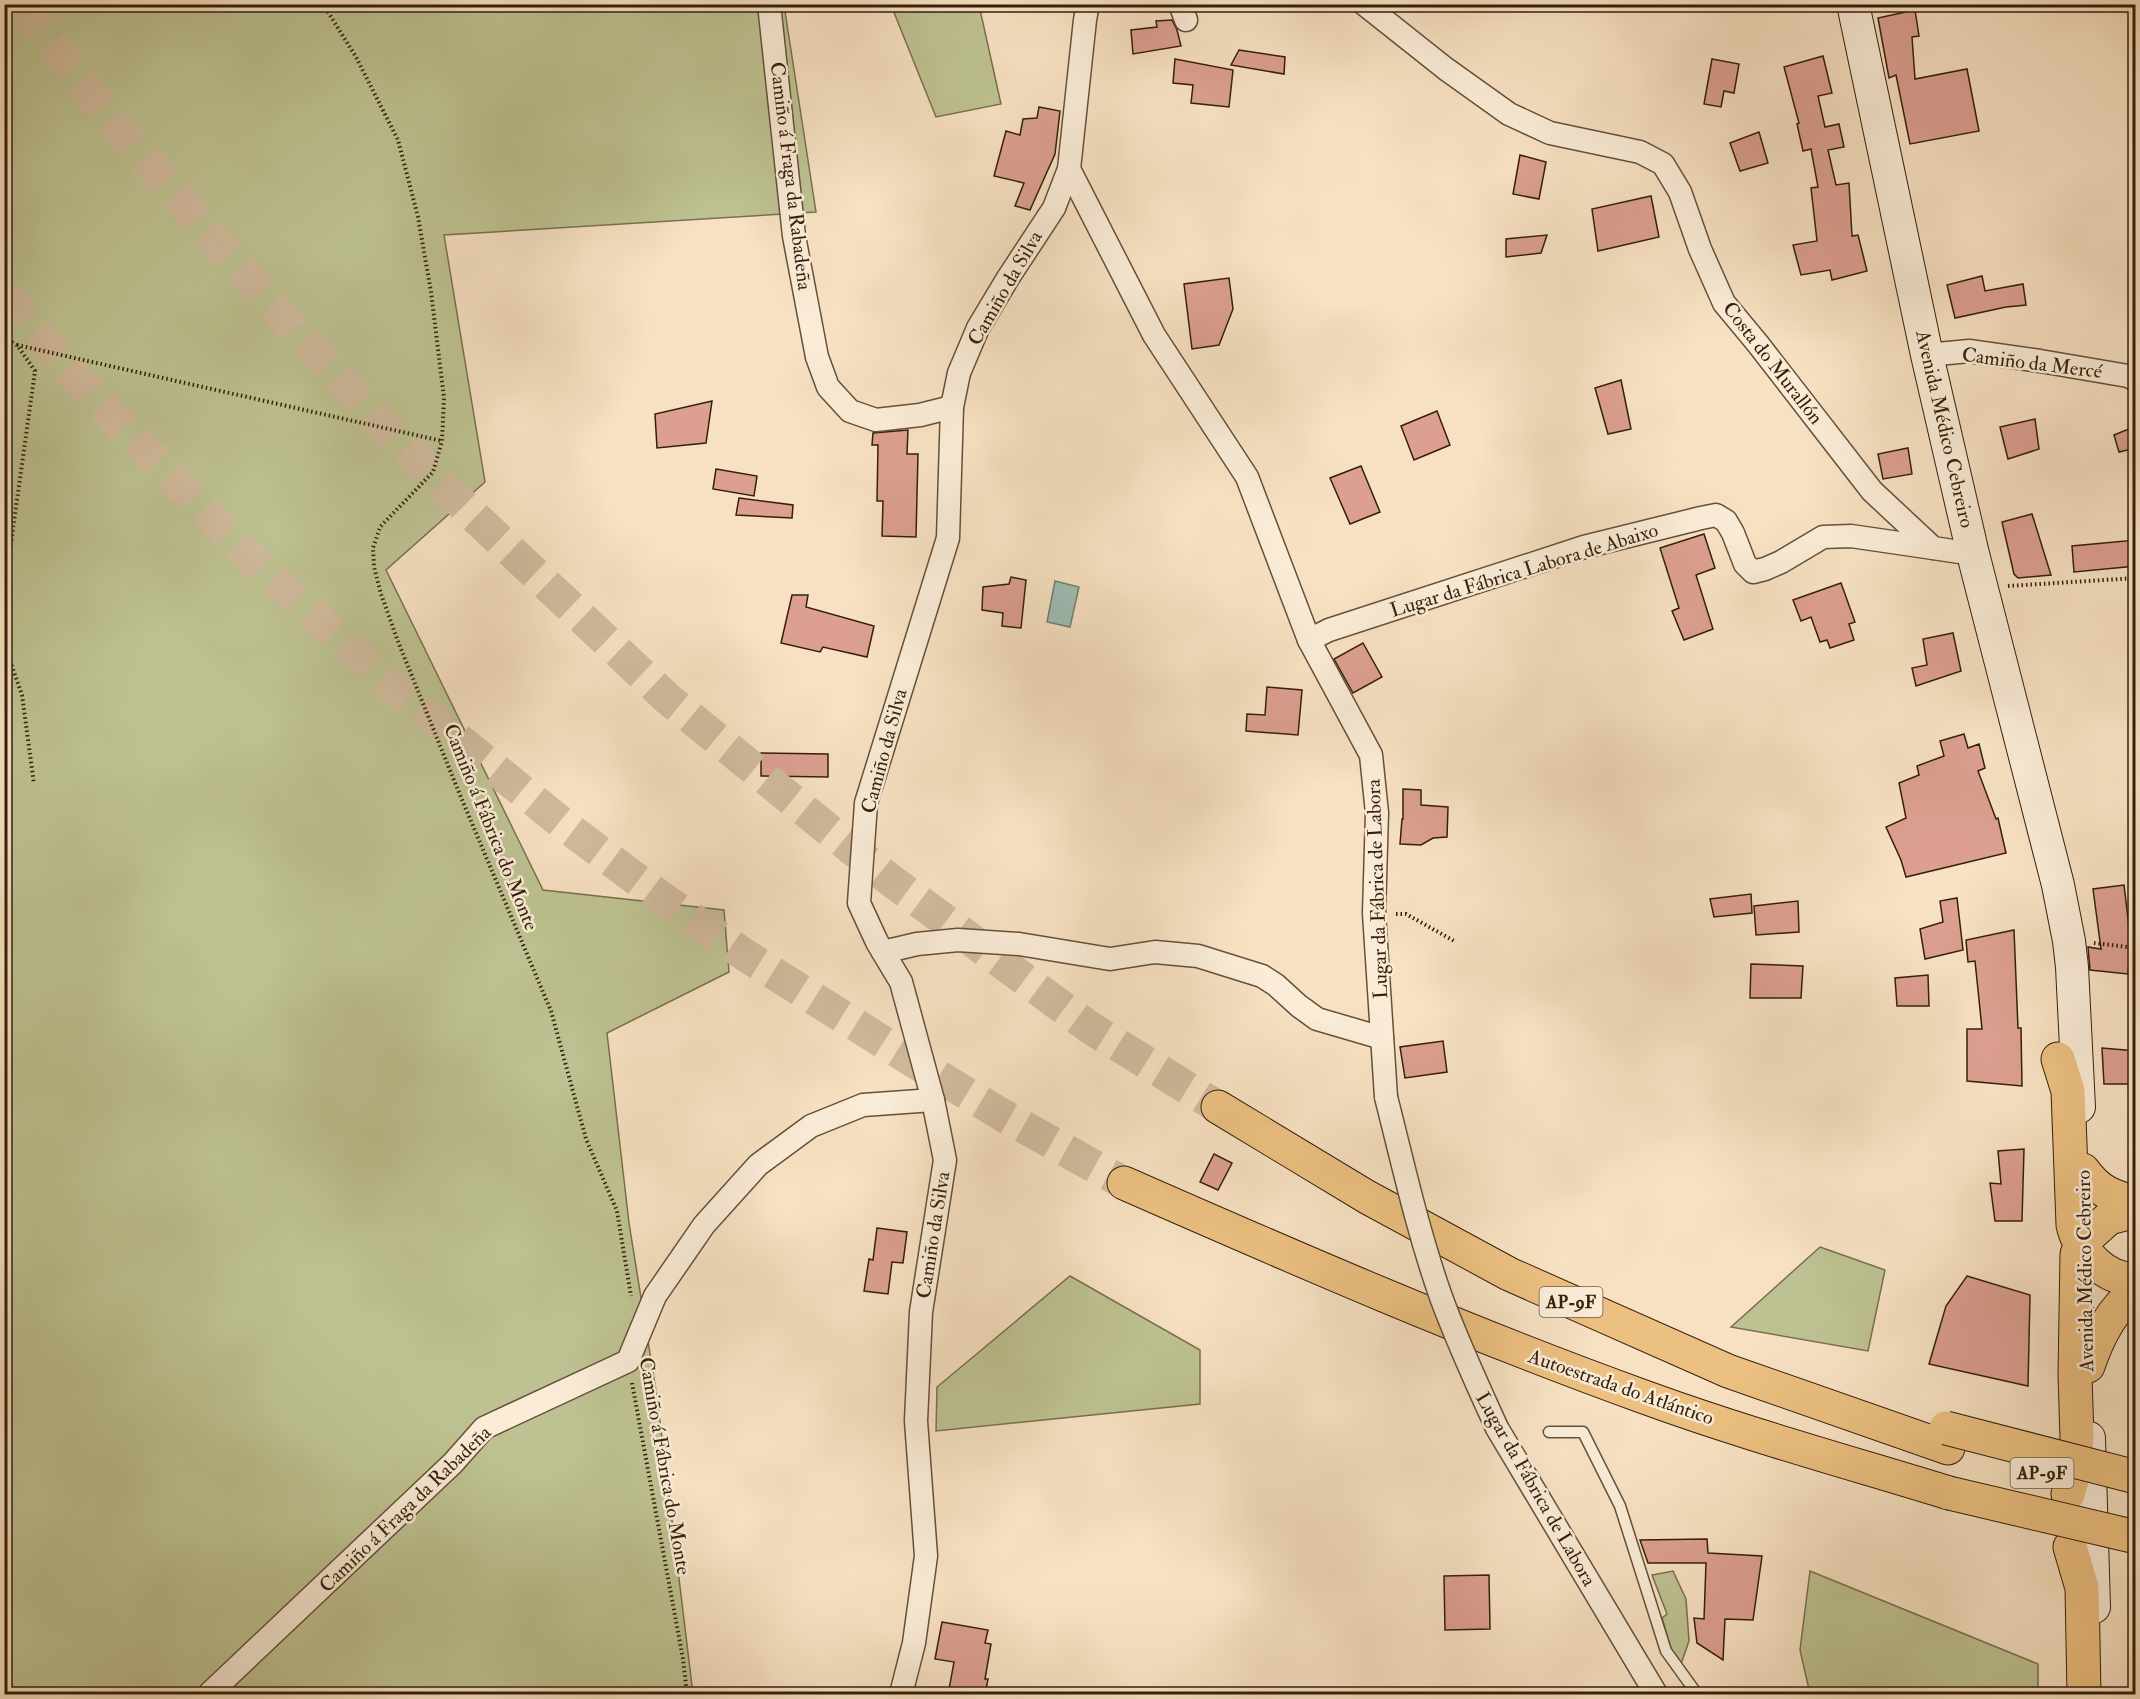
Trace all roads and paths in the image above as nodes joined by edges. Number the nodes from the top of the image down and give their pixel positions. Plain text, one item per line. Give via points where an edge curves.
1 (323, 4) edge
2 (770, 4) edge
3 (1088, 4) edge
4 (1364, 4) edge
5 (1853, 4) edge
6 (1069, 169) junction
7 (4, 338) edge
8 (17, 345) junction
9 (1927, 355) junction
10 (2136, 380) edge
11 (952, 407) junction
12 (442, 441) junction
13 (1933, 548) junction
14 (1973, 554) junction
15 (2136, 578) edge
16 (1983, 589) junction
17 (4, 593) edge
18 (1309, 640) junction
19 (4, 644) edge
20 (34, 784) dead end
21 (2048, 850) junction
22 (1374, 913) junction
23 (2069, 940) junction
24 (1456, 942) dead end
25 (2136, 948) edge
26 (883, 952) junction
27 (1382, 1038) junction
28 (2058, 1059) junction
29 (933, 1100) junction
30 (1218, 1107) tunnel mouth
31 (2083, 1170) junction
32 (1124, 1183) tunnel mouth
33 (2136, 1203) edge
34 (2136, 1211) edge
35 (2082, 1246) junction
36 (2136, 1280) edge
37 (2136, 1291) edge
38 (632, 1298) dead end
39 (628, 1361) junction
40 (2088, 1366) junction
41 (1549, 1432) dead end
42 (1947, 1438) junction
43 (2136, 1477) edge
44 (2068, 1494) junction
45 (2136, 1497) edge
46 (1952, 1501) junction
47 (2136, 1537) edge
48 (2070, 1546) junction
49 (2136, 1555) edge
50 (209, 1695) edge
51 (687, 1695) edge
52 (901, 1695) edge
53 (1656, 1695) edge
54 (1697, 1695) edge
55 (2072, 1695) edge
56 (2084, 1695) edge
57 (2095, 1695) edge

1 - 12 path, Camiño á Fábrica do Monte via 356,57 398,140 418,217 431,292 444,398
2 - 11 street, Camiño á Fraga da Rabadeña via 794,236 817,357 828,387 850,411 876,420 920,416
3 - 6 street, Camiño da Silva
4 - 13 street, Costa do Murallón via 1509,114 1550,133 1640,152 1663,164 1680,192 1724,303 1872,491
5 - 9 main road, Avenida Médico Cebreiro
6 - 11 street, Camiño da Silva via 1054,207 978,328 959,373
6 - 18 street, Lugar da Fábrica de Labora via 1154,335 1246,477
7 - 8 path
8 - 12 path
8 - 17 path via 35,371
9 - 10 street, Camiño da Mercé via 1969,351
9 - 14 main road, Avenida Médico Cebreiro
11 - 26 street, Camiño da Silva via 948,538 866,803 859,903
12 - 38 path, Camiño á Fábrica do Monte via 433,472 380,527 374,567 397,639 551,1011 586,1139 617,1211
13 - 14 street
13 - 18 street, Lugar da Fábrica Labora de Abaixo via 1851,536 1823,537 1781,562 1753,572 1744,564 1726,521 1716,515 1584,547 1329,630
14 - 16 main road, Avenida Médico Cebreiro
15 - 16 path
16 - 21 main road, Avenida Médico Cebreiro
18 - 22 street, Lugar da Fábrica de Labora via 1371,754 1377,813
19 - 20 path via 22,695
21 - 23 main road, Avenida Médico Cebreiro
21 - 28 main road, Avenida Médico Cebreiro
22 - 24 path via 1406,914
22 - 27 street, Lugar da Fábrica de Labora
23 - 25 path
23 - 31 main road, Avenida Médico Cebreiro
26 - 27 street via 958,940 1018,944 1110,959 1155,952 1198,956 1262,976 1317,1019
26 - 29 street, Camiño da Silva via 902,982
27 - 53 street, Lugar da Fábrica de Labora, bridge via 1386,1097 1424,1246 1465,1358 1497,1428
28 - 35 highway via 2068,1091 2073,1225
28 - 44 main road, Avenida Médico Cebreiro
29 - 39 street via 863,1105 811,1126 758,1165 704,1225 655,1296
29 - 52 street, Camiño da Silva via 945,1160 921,1312 916,1421 926,1556 914,1643
30 - 42 highway via 1366,1197 1509,1274
31 - 33 highway via 2104,1192
31 - 35 main road, Avenida Médico Cebreiro
32 - 46 highway, Autoestrada do Atlántico / AP-9F via 1511,1348 1650,1400
34 - 35 highway via 2109,1218
35 - 36 highway via 2095,1263 2114,1275
35 - 40 main road, Avenida Médico Cebreiro
35 - 44 highway via 2075,1266 2077,1438
37 - 40 highway via 2105,1324
39 - 50 street, Camiño á Fraga da Rabadeña via 484,1428 453,1463
39 - 51 path, Camiño á Fábrica do Monte
40 - 57 main road, Avenida Médico Cebreiro
41 - 54 lane via 1583,1432 1620,1506 1666,1651
42 - 43 highway, bridge
42 - 45 highway, AP-9F
44 - 48 main road, Avenida Médico Cebreiro
46 - 47 highway, Autoestrada do Atlántico / AP-9F, bridge
46 - 49 highway
48 - 55 main road, Avenida Médico Cebreiro
48 - 56 highway via 2082,1588

